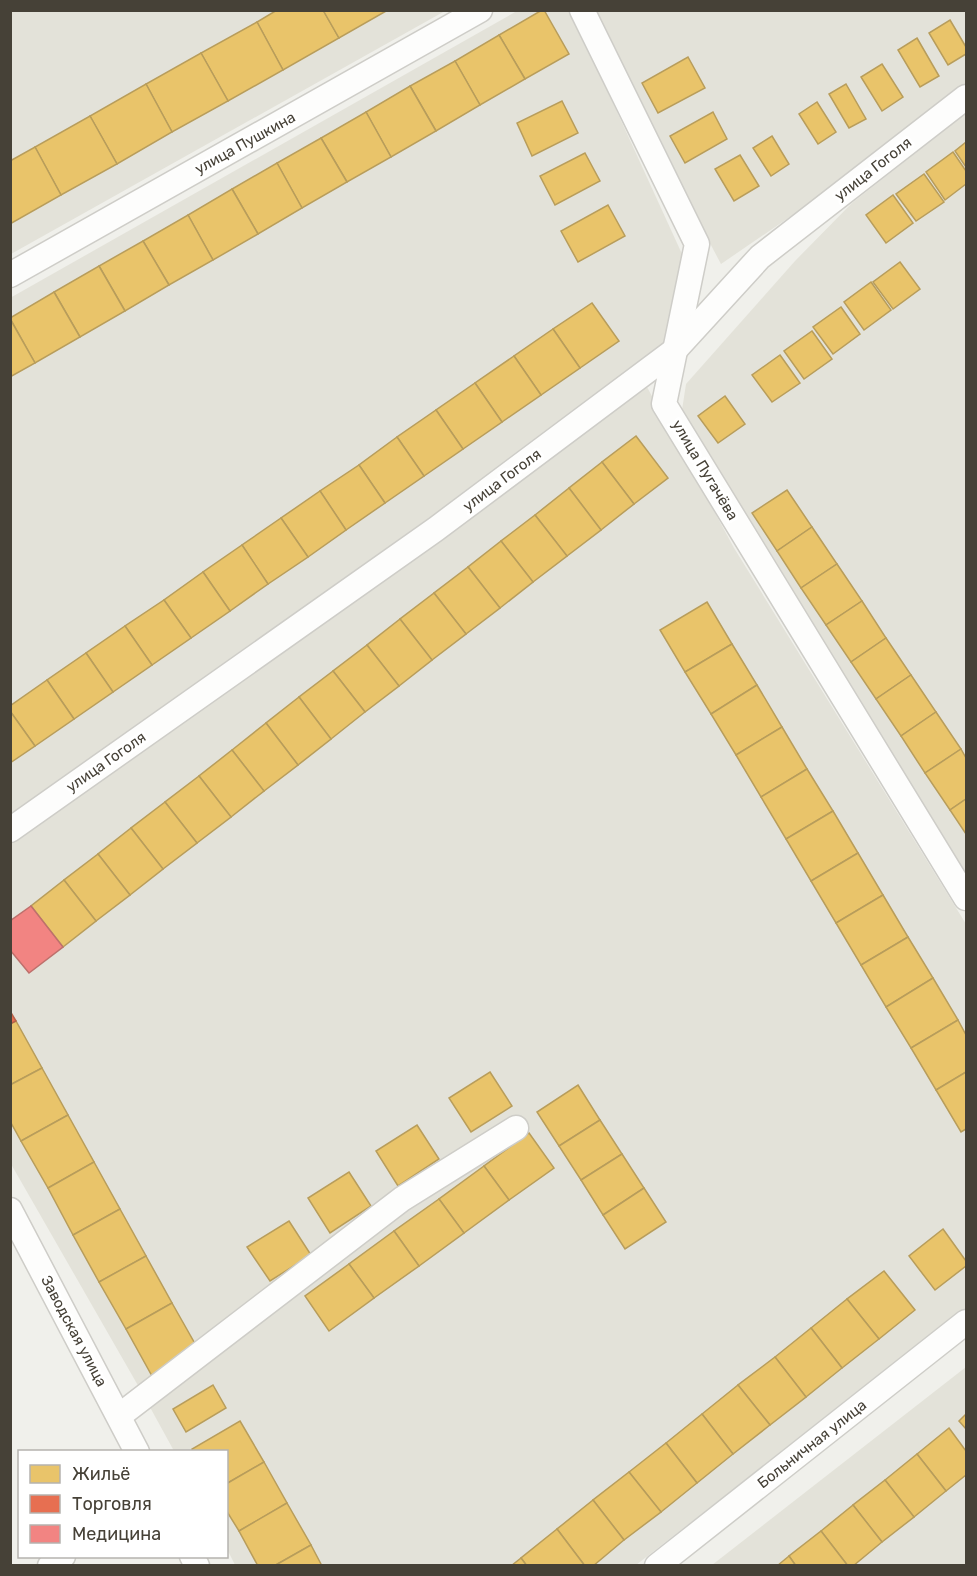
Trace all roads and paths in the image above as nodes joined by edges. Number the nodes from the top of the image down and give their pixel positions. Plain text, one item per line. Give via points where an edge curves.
1 (480, 10) edge
2 (582, 10) edge
3 (966, 97) edge
4 (10, 275) edge
5 (675, 350) junction
6 (10, 830) edge
7 (966, 898) edge
8 (516, 1128) dead end
9 (10, 1210) edge
10 (966, 1322) edge
11 (119, 1416) junction
12 (136, 1450) edge
13 (657, 1566) edge

1 - 4 street, улица Пушкина
2 - 5 street, улица Пугачёва via 697,244
3 - 5 street, улица Гоголя via 760,257
5 - 6 street, улица Гоголя via 436,529
5 - 7 street, улица Пугачёва via 664,404
8 - 11 street via 402,1199
9 - 11 street, Заводская улица
10 - 13 street, Больничная улица
11 - 12 street, Заводская улица

